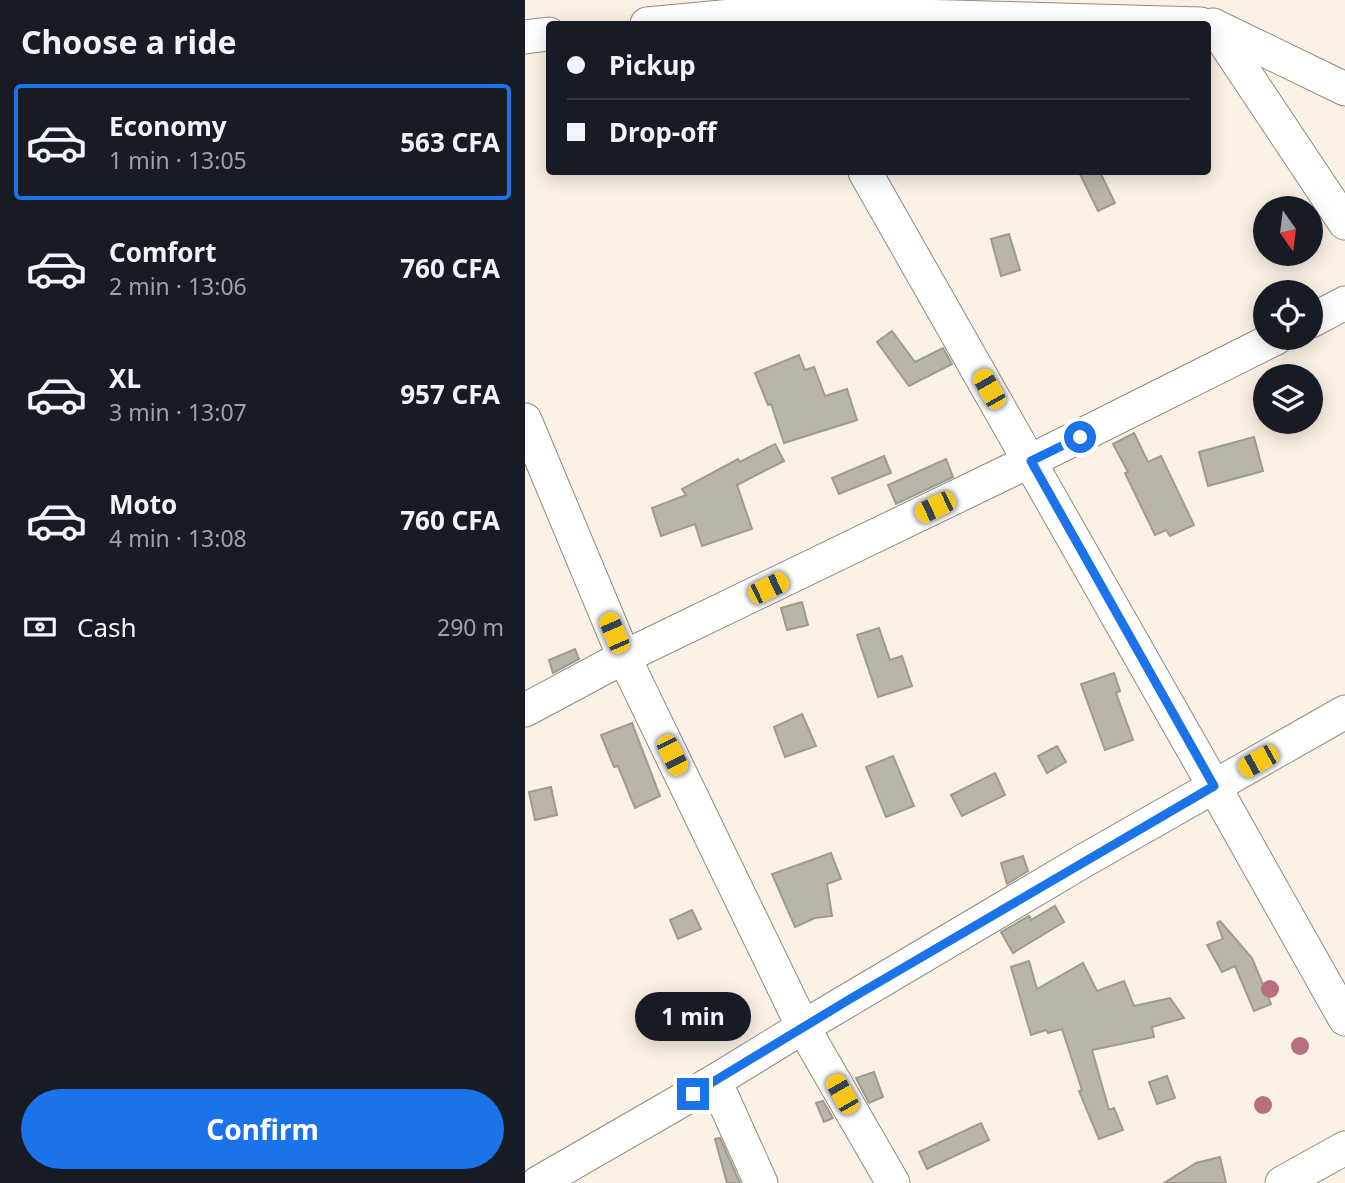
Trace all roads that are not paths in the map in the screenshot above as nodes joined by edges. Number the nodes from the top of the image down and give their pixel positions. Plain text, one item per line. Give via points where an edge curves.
1 (777, 18) edge
2 (712, 21) edge
3 (961, 21) edge
4 (1211, 27) edge
5 (1211, 31) edge
6 (546, 34) edge
7 (525, 37) edge
8 (1345, 89) edge
9 (867, 175) edge
10 (1345, 223) edge
11 (1345, 303) edge
12 (1323, 315) edge
13 (1253, 350) edge
14 (525, 420) edge
15 (1031, 461) junction
16 (624, 657) junction
17 (525, 710) edge
18 (1345, 712) edge
19 (1214, 786) junction
20 (1345, 1019) edge
21 (803, 1027) junction
22 (715, 1081) junction
23 (1345, 1148) edge
24 (538, 1183) edge
25 (761, 1183) edge
26 (893, 1183) edge
27 (1282, 1183) edge

1 - 2 street
1 - 3 street
4 - 8 street
5 - 10 street
6 - 7 street
9 - 15 street
11 - 12 street
13 - 15 street
14 - 16 street
15 - 16 street
15 - 19 street
16 - 17 street
16 - 21 street
18 - 19 street
19 - 20 street
19 - 21 street
21 - 22 street
21 - 26 street
22 - 24 street
22 - 25 street
23 - 27 street

